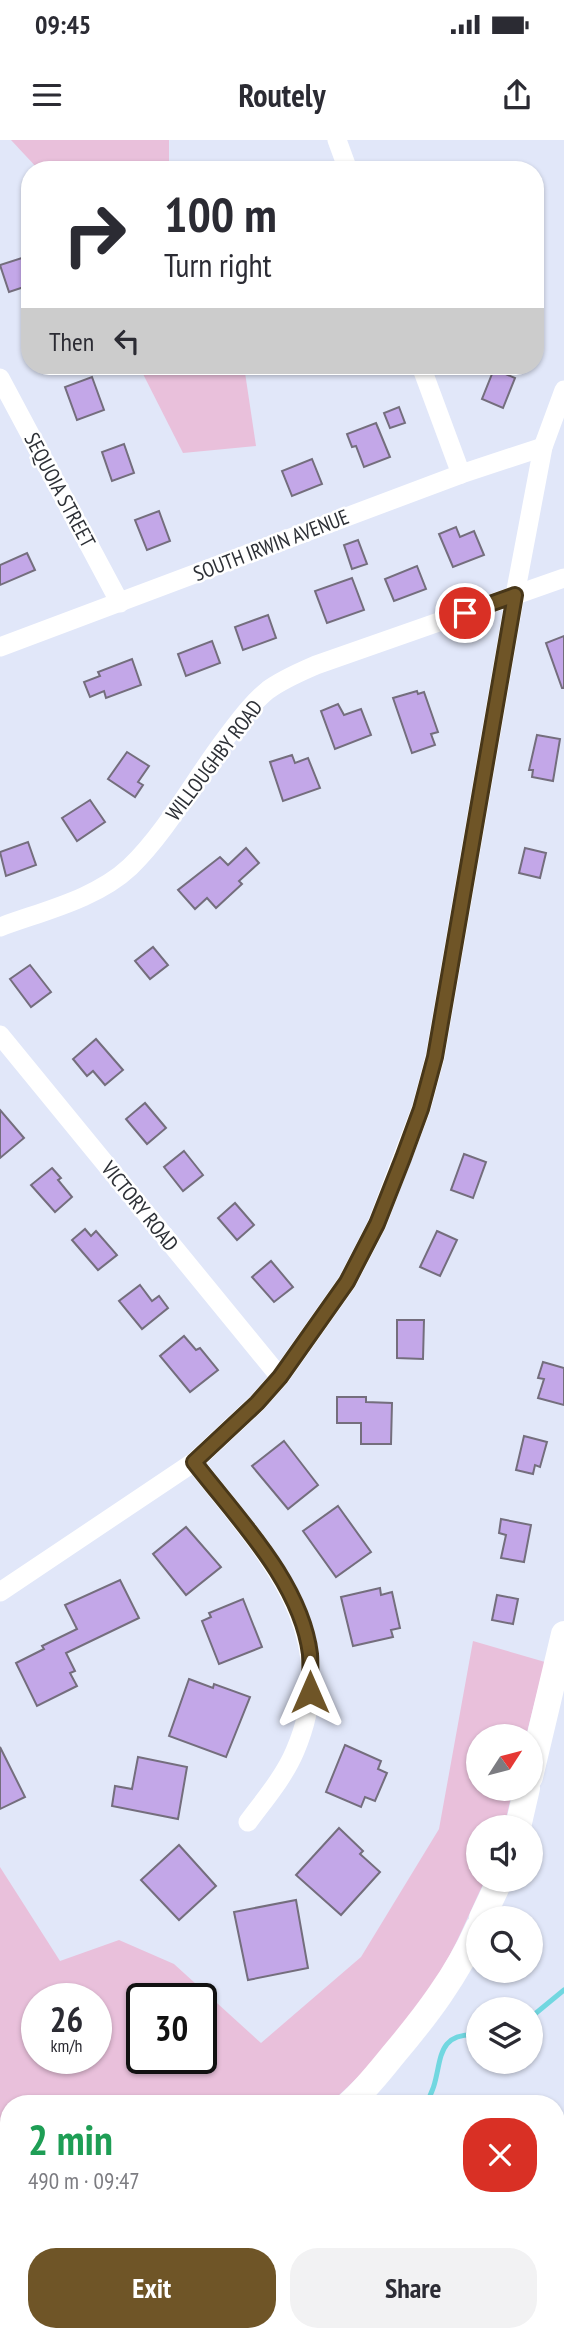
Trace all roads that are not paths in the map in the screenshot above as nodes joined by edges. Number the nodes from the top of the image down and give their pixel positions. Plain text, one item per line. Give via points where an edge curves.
1 (337, 140) edge
2 (345, 161) edge
3 (424, 375) edge
4 (1, 380) edge
5 (564, 390) edge
6 (543, 447) junction
7 (461, 474) junction
8 (564, 578) edge
9 (515, 595) junction
10 (120, 603) junction
11 (0, 647) edge
12 (0, 928) edge
13 (0, 1035) edge
14 (280, 1377) junction
15 (194, 1462) junction
16 (0, 1592) edge
17 (564, 1634) edge
18 (543, 1724) edge
19 (248, 1822) dead end
20 (466, 1950) edge
21 (359, 2095) edge

1 - 2 street
3 - 7 street
4 - 10 street, SEQUOIA STREET
5 - 6 street
6 - 7 street, SOUTH IRWIN AVENUE
6 - 9 street
7 - 10 street, SOUTH IRWIN AVENUE
8 - 9 street, WILLOUGHBY ROAD
9 - 12 street, WILLOUGHBY ROAD via 316,665 269,690 234,727 131,866 99,890
9 - 14 street via 435,1057 421,1109 371,1236 347,1282
10 - 11 street, SOUTH IRWIN AVENUE
13 - 14 street, VICTORY ROAD
14 - 15 street
15 - 16 street
15 - 19 street via 277,1570 292,1595 310,1655 306,1722 295,1753
17 - 18 street
20 - 21 street via 425,2017

